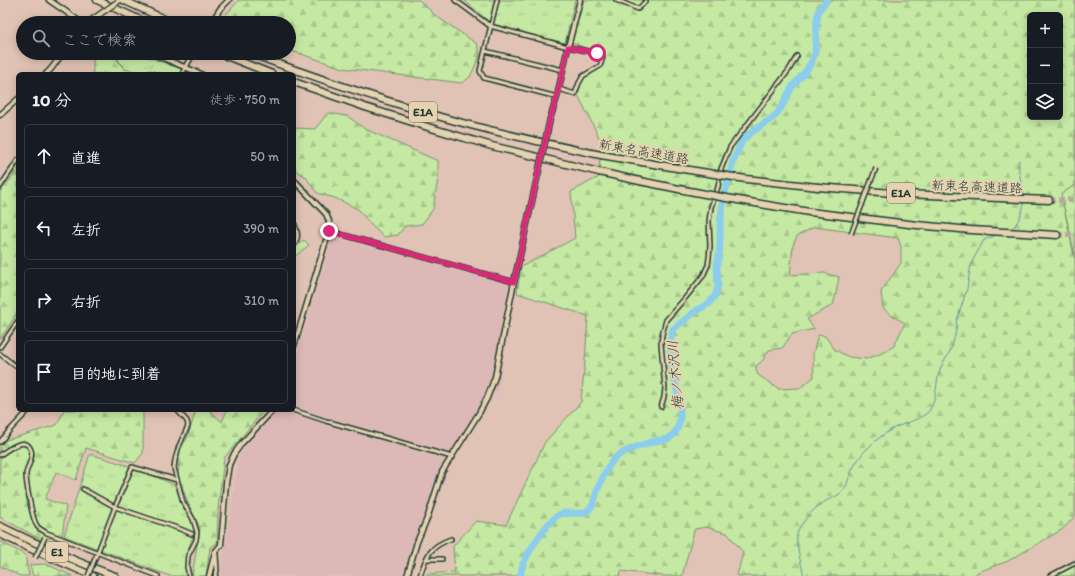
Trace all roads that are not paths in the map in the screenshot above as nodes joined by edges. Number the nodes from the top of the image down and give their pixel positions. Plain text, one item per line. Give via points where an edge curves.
1 (49, 0) edge
2 (97, 0) edge
3 (122, 0) edge
4 (229, 0) edge
5 (455, 0) edge
6 (497, 0) edge
7 (580, 0) edge
8 (616, 0) edge
9 (646, 1) edge
10 (73, 16) edge
11 (98, 16) edge
12 (132, 16) edge
13 (157, 16) edge
14 (215, 16) edge
15 (490, 26) junction
16 (568, 47) junction
17 (485, 51) junction
18 (797, 56) dead end
19 (58, 60) edge
20 (170, 60) edge
21 (189, 60) edge
22 (236, 60) edge
23 (268, 60) edge
24 (186, 66) junction
25 (51, 69) junction
26 (563, 70) junction
27 (48, 72) edge
28 (52, 72) edge
29 (183, 72) edge
30 (196, 72) edge
31 (267, 72) edge
32 (296, 83) edge
33 (559, 89) junction
34 (557, 97) junction
35 (16, 101) edge
36 (0, 115) edge
37 (16, 163) edge
38 (876, 168) dead end
39 (296, 182) edge
40 (0, 188) edge
41 (1049, 200) tunnel mouth
42 (296, 228) edge
43 (329, 231) junction
44 (851, 234) dead end
45 (1057, 234) tunnel mouth
46 (296, 242) edge
47 (514, 282) junction
48 (16, 324) edge
49 (296, 339) edge
50 (0, 347) edge
51 (0, 354) edge
52 (16, 366) edge
53 (661, 407) dead end
54 (296, 411) edge
55 (27, 412) edge
56 (179, 412) edge
57 (271, 412) edge
58 (0, 442) edge
59 (0, 455) edge
60 (452, 457) junction
61 (177, 480) junction
62 (83, 489) dead end
63 (115, 507) junction
64 (0, 526) edge
65 (47, 533) junction
66 (0, 534) edge
67 (192, 534) dead end
68 (451, 539) dead end
69 (215, 552) junction
70 (97, 554) junction
71 (35, 558) dead end
72 (427, 559) junction
73 (442, 560) dead end
74 (1075, 563) edge
75 (88, 576) edge
76 (93, 576) edge
77 (115, 576) edge
78 (158, 576) edge
79 (189, 576) edge
80 (209, 576) edge
81 (215, 576) edge
82 (407, 576) edge
83 (420, 576) edge
84 (1050, 576) edge

1 - 10 street
2 - 12 highway
3 - 11 street, bridge
3 - 13 highway
4 - 14 street
5 - 15 street
6 - 15 street
7 - 16 street
8 - 9 street via 638,9
15 - 16 street
15 - 17 street
16 - 26 street
16 - 33 street via 597,53 603,57 600,66 583,76 575,94
17 - 26 street
17 - 34 street via 480,71 484,78
18 - 53 street via 730,147 724,160 709,217 708,265 703,276 666,320 662,334 665,388
19 - 25 street
20 - 24 street
21 - 24 street
22 - 31 highway
23 - 41 highway, 新東名高速道路 / E1A, bridge via 428,113 601,155 746,179 818,187 905,194
24 - 29 street
24 - 30 street
25 - 27 street
25 - 28 street
26 - 33 street
32 - 45 highway, E1A, bridge via 358,105 492,146 664,187 810,212 917,225
33 - 34 street
34 - 47 street, bridge
35 - 36 street
37 - 40 street
38 - 44 street, bridge
39 - 43 street via 326,214
42 - 46 street
43 - 47 street
43 - 49 street
47 - 60 street via 495,377 487,398
48 - 50 street
51 - 52 street
54 - 60 street
55 - 58 street
56 - 61 street via 188,426 175,460
57 - 69 street via 242,443 229,465 221,545
59 - 65 street via 14,446 26,444 30,448 32,452 26,473 29,496 37,526
60 - 82 street via 442,472
61 - 63 street via 132,467
61 - 79 street via 183,502 197,532 188,556
62 - 63 street
63 - 67 street
63 - 70 street
64 - 77 highway, E1
65 - 70 street
65 - 71 street, bridge
66 - 76 highway, E1
68 - 72 street via 433,548
69 - 80 street
69 - 81 street
70 - 75 street, bridge
70 - 78 street
72 - 73 street
72 - 83 street
74 - 84 street

